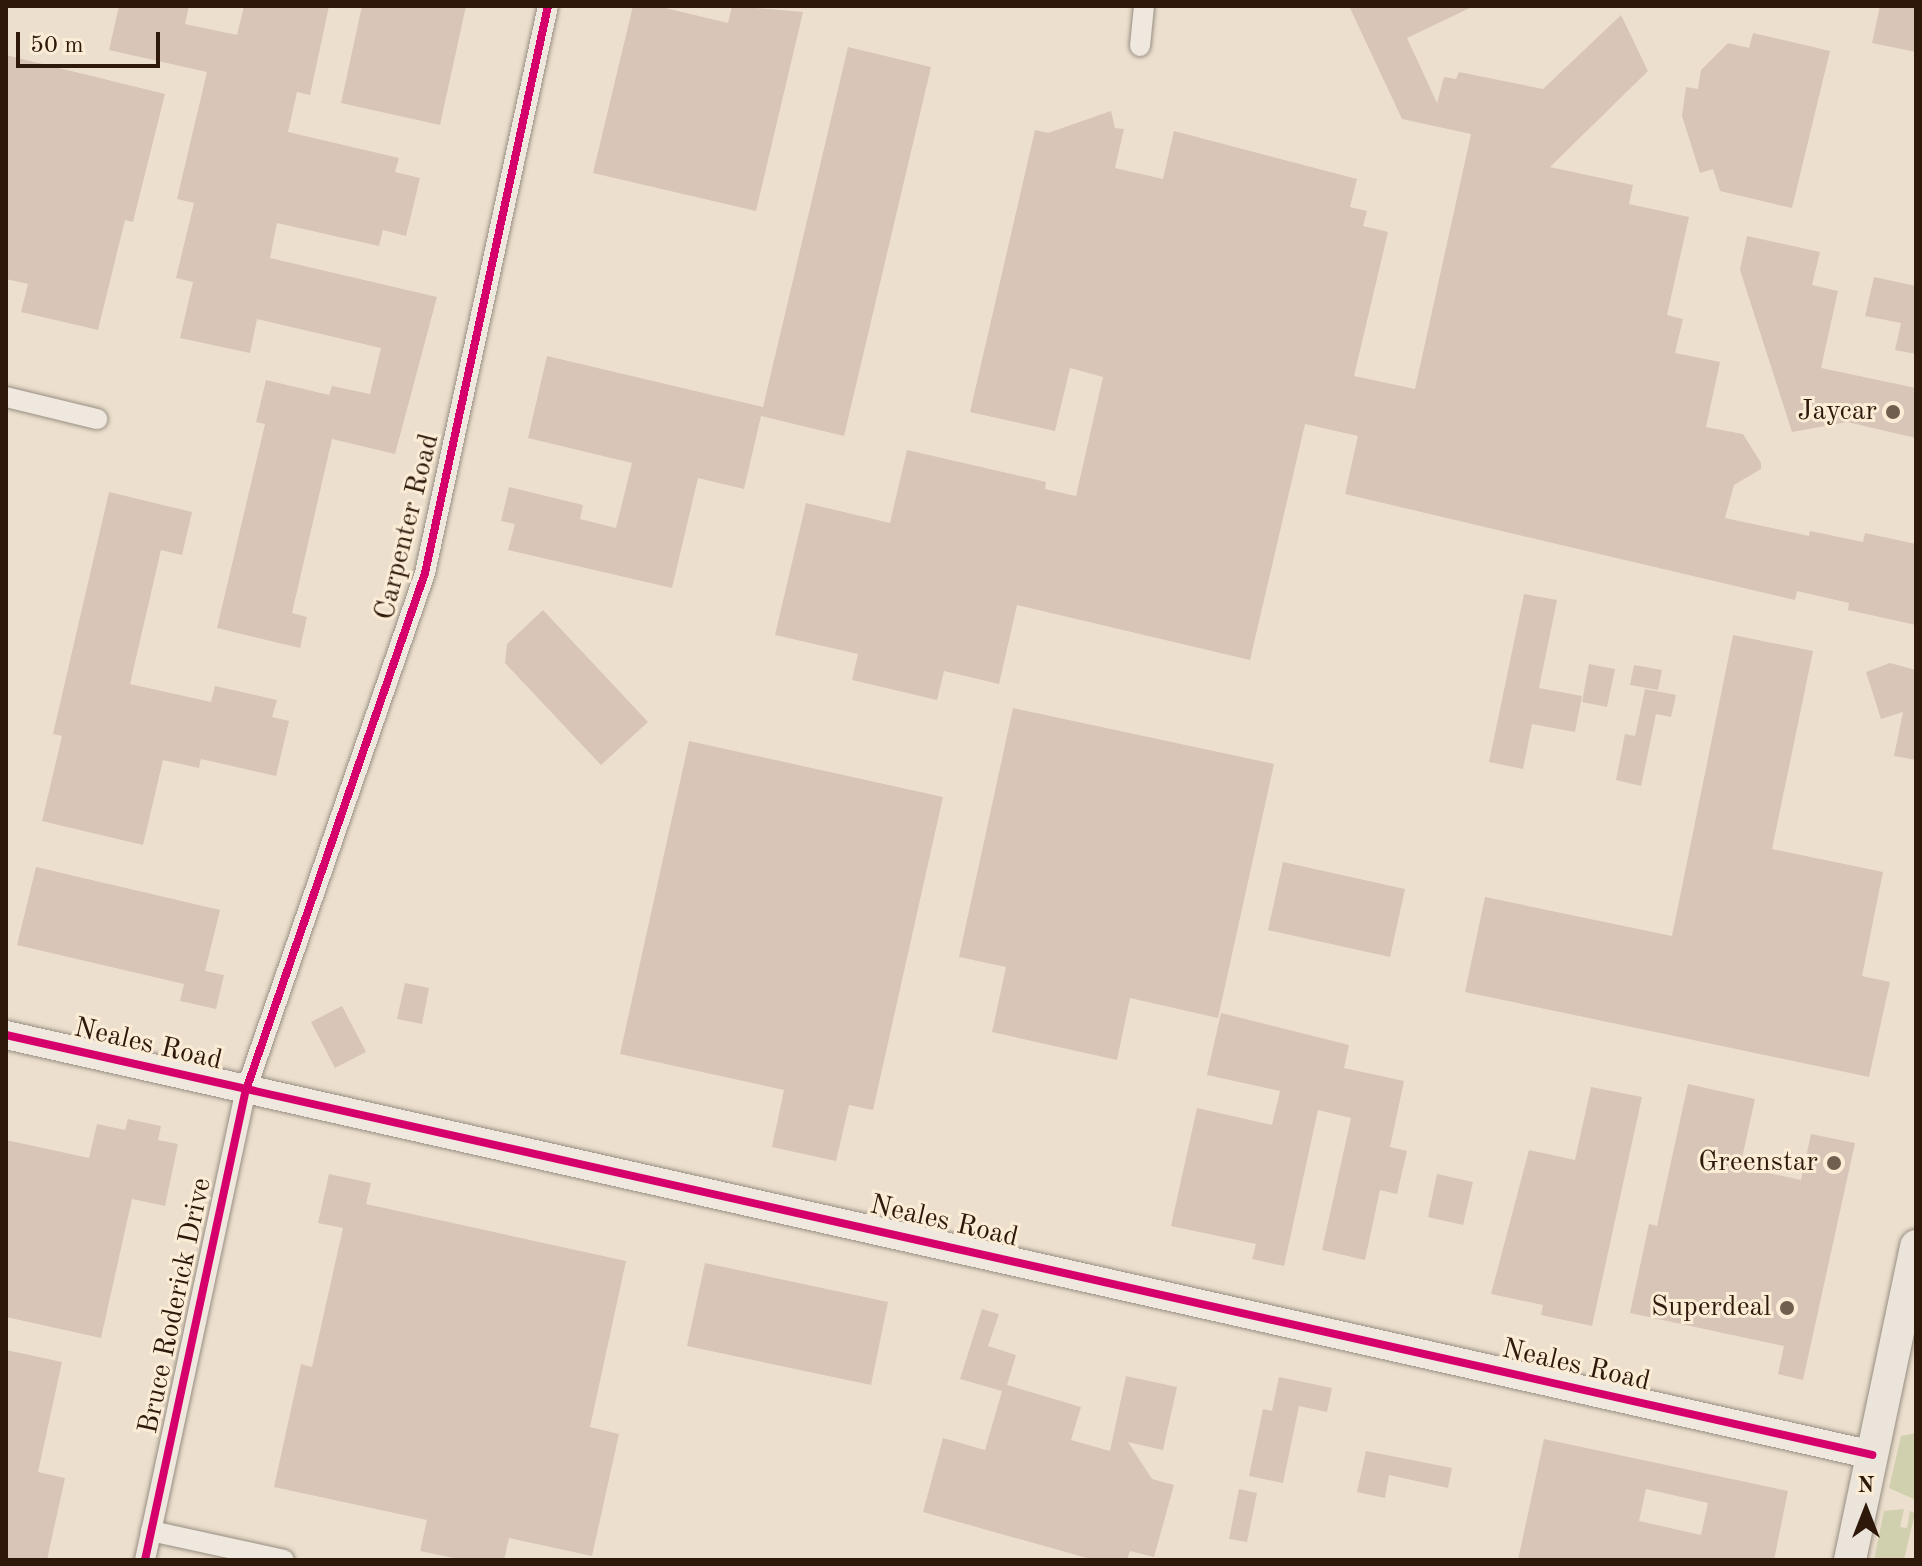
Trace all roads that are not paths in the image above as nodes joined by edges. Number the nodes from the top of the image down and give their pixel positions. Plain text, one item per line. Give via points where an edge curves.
1 (548, 6) edge
2 (1144, 6) edge
3 (1140, 46) dead end
4 (6, 397) edge
5 (97, 419) dead end
6 (6, 1035) edge
7 (246, 1090) junction
8 (1916, 1246) edge
9 (1872, 1455) junction
10 (151, 1531) junction
11 (145, 1560) edge
12 (284, 1560) edge
13 (1850, 1560) edge

1 - 7 street, Carpenter Road via 425,573
2 - 3 street
4 - 5 street
6 - 7 street, Neales Road
7 - 9 street, Neales Road
7 - 10 street, Bruce Roderick Drive
8 - 9 main road
9 - 13 main road
10 - 11 street, Bruce Roderick Drive
10 - 12 street

